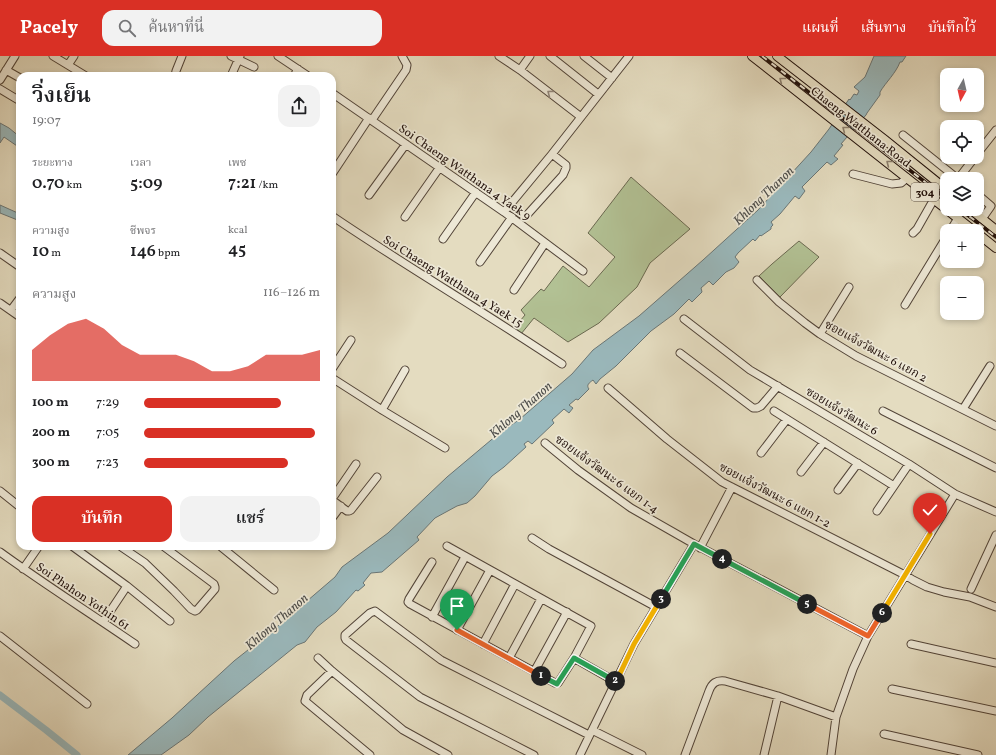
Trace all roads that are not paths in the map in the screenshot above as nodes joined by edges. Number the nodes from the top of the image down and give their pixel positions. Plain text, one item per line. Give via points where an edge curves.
1 (15, 56) edge
2 (53, 56) edge
3 (74, 56) edge
4 (182, 56) edge
5 (231, 56) edge
6 (278, 56) edge
7 (402, 56) edge
8 (499, 56) edge
9 (530, 56) edge
10 (550, 56) edge
11 (584, 56) edge
12 (629, 56) edge
13 (752, 56) edge
14 (777, 56) edge
15 (239, 58) edge
16 (68, 65) junction
17 (254, 67) dead end
18 (298, 69) junction
19 (6, 70) junction
20 (520, 70) junction
21 (79, 72) edge
22 (176, 72) edge
23 (233, 72) edge
24 (296, 72) edge
25 (302, 72) edge
26 (16, 76) edge
27 (612, 78) junction
28 (0, 80) edge
29 (0, 89) edge
30 (598, 94) junction
31 (336, 97) edge
32 (16, 99) edge
33 (581, 117) junction
34 (371, 119) junction
35 (996, 130) edge
36 (903, 135) dead end
37 (406, 144) junction
38 (984, 145) edge
39 (552, 154) junction
40 (970, 164) edge
41 (440, 167) junction
42 (336, 168) edge
43 (949, 172) edge
44 (963, 172) edge
45 (853, 174) dead end
46 (907, 178) junction
47 (940, 184) edge
48 (476, 192) junction
49 (369, 195) dead end
50 (934, 199) junction
51 (984, 200) edge
52 (996, 205) edge
53 (510, 206) junction
54 (989, 209) junction
55 (504, 212) junction
56 (978, 216) edge
57 (405, 217) dead end
58 (512, 217) junction
59 (958, 218) junction
60 (336, 219) edge
61 (982, 219) junction
62 (954, 224) edge
63 (965, 224) edge
64 (996, 230) edge
65 (913, 233) dead end
66 (443, 239) dead end
67 (984, 239) edge
68 (545, 243) junction
69 (940, 248) edge
70 (996, 248) edge
71 (0, 253) edge
72 (480, 262) dead end
73 (16, 264) edge
74 (583, 271) dead end
75 (757, 280) dead end
76 (848, 287) dead end
77 (514, 290) dead end
78 (0, 303) edge
79 (16, 303) edge
80 (905, 305) dead end
81 (11, 310) junction
82 (16, 314) edge
83 (684, 319) dead end
84 (820, 334) junction
85 (351, 340) dead end
86 (680, 353) dead end
87 (336, 363) edge
88 (562, 364) dead end
89 (990, 366) dead end
90 (405, 370) dead end
91 (336, 381) edge
92 (778, 386) junction
93 (608, 388) dead end
94 (963, 409) junction
95 (382, 410) junction
96 (774, 411) dead end
97 (883, 411) dead end
98 (787, 419) junction
99 (996, 426) edge
100 (824, 442) junction
101 (545, 443) dead end
102 (445, 448) dead end
103 (762, 453) dead end
104 (858, 463) junction
105 (356, 464) dead end
106 (909, 464) junction
107 (996, 468) edge
108 (801, 472) dead end
109 (377, 478) dead end
110 (894, 486) junction
111 (732, 487) junction
112 (838, 490) dead end
113 (0, 491) edge
114 (336, 493) edge
115 (955, 494) junction
116 (336, 502) edge
117 (16, 504) edge
118 (341, 506) junction
119 (877, 511) dead end
120 (996, 512) edge
121 (336, 513) edge
122 (996, 535) edge
123 (532, 538) dead end
124 (447, 546) dead end
125 (697, 546) junction
126 (36, 550) edge
127 (78, 550) edge
128 (129, 550) edge
129 (168, 550) edge
130 (225, 550) edge
131 (0, 552) edge
132 (465, 557) junction
133 (432, 562) dead end
134 (23, 569) junction
135 (490, 570) junction
136 (905, 575) junction
137 (515, 584) junction
138 (127, 586) junction
139 (274, 590) dead end
140 (970, 590) dead end
141 (541, 598) junction
142 (656, 607) junction
143 (996, 607) edge
144 (567, 612) junction
145 (432, 617) junction
146 (170, 621) dead end
147 (103, 622) junction
148 (457, 630) junction
149 (0, 636) edge
150 (868, 636) junction
151 (135, 644) dead end
152 (482, 644) junction
153 (911, 644) dead end
154 (318, 658) dead end
155 (509, 658) junction
156 (574, 658) junction
157 (996, 663) edge
158 (332, 671) junction
159 (534, 672) junction
160 (616, 682) junction
161 (892, 689) dead end
162 (778, 696) junction
163 (87, 704) dead end
164 (996, 711) edge
165 (836, 717) junction
166 (591, 733) junction
167 (884, 734) dead end
168 (370, 755) edge
169 (448, 755) edge
170 (534, 755) edge
171 (580, 755) edge
172 (642, 755) edge
173 (685, 755) edge
174 (764, 755) edge
175 (831, 755) edge
176 (978, 755) edge

1 - 19 street
2 - 16 street
3 - 16 street
4 - 22 street
5 - 15 street
6 - 18 street
7 - 34 street via 407,65 406,70
8 - 20 street
9 - 20 street
10 - 30 street
11 - 27 street
12 - 27 street
46 -> 13 main road, Chaeng Watthana Road / 304
14 - 47 main road, Chaeng Watthana Road / 304
15 - 17 street
15 - 23 street
16 - 21 street
18 - 24 street
18 - 25 street
19 - 26 street
19 - 28 street
33 -> 20 street
27 - 30 street
29 - 32 street
30 - 33 street
31 - 34 street, Soi Chaeng Watthana 4 Yaek 9
33 - 39 street
34 - 37 street, Soi Chaeng Watthana 4 Yaek 9
34 - 42 street
35 - 38 street
36 - 43 street
37 - 41 street, Soi Chaeng Watthana 4 Yaek 9
37 - 49 street
39 - 53 street
39 - 53 street via 566,165 563,175 526,216
40 - 44 street
41 - 48 street, Soi Chaeng Watthana 4 Yaek 9
41 - 57 street
45 - 46 street via 892,184 901,183
46 - 50 main road, Chaeng Watthana Road / 304
48 - 55 street, Soi Chaeng Watthana 4 Yaek 9
48 - 66 street
50 - 59 main road, Chaeng Watthana Road / 304
50 - 65 street
51 - 54 street via 991,206
52 - 54 street
53 - 55 street
54 - 61 street
55 - 58 street, Soi Chaeng Watthana 4 Yaek 9
56 - 61 main road
58 - 68 street, Soi Chaeng Watthana 4 Yaek 9
58 - 72 street
59 - 62 street
59 - 63 main road, Chaeng Watthana Road / 304
60 - 88 street, Soi Chaeng Watthana 4 Yaek 15
61 - 64 main road
67 - 70 main road
68 - 74 street, Soi Chaeng Watthana 4 Yaek 9
68 - 77 street
69 - 80 street
71 - 73 street
75 - 84 street, ซอยแจ้งวัฒนะ 6 แยก 2 via 779,302
76 - 84 street
78 - 81 street
79 - 81 street
81 - 82 street
83 - 92 street, ซอยแจ้งวัฒนะ 6 via 750,370
84 - 94 street, ซอยแจ้งวัฒนะ 6 แยก 2 via 856,356
85 - 87 street
86 - 92 street via 753,408 761,406
89 - 94 street
90 - 95 street
91 - 95 street
92 - 106 street, ซอยแจ้งวัฒนะ 6
93 - 111 street, ซอยแจ้งวัฒนะ 6 แยก 1-2 via 688,456
94 - 99 street, ซอยแจ้งวัฒนะ 6 แยก 2
95 - 102 street
96 - 98 street
97 - 107 street
98 - 100 street
98 - 103 street
100 - 104 street
100 - 108 street
101 - 125 street, ซอยแจ้งวัฒนะ 6 แยก 1-4 via 631,508
104 - 110 street
104 - 112 street
105 - 114 street
106 - 110 street
106 - 115 street, ซอยแจ้งวัฒนะ 6
109 - 118 street via 349,512
110 - 119 street
111 - 125 street
111 - 136 street, ซอยแจ้งวัฒนะ 6 แยก 1-2
113 - 117 street
115 - 120 street, ซอยแจ้งวัฒนะ 6
115 - 136 street
116 - 118 street
118 - 121 street
122 - 140 street
123 - 142 street
124 - 132 street
125 - 142 street
125 - 150 street, ซอยแจ้งวัฒนะ 6 แยก 1-4
126 - 134 street
127 - 138 street
128 - 129 street via 195,611 215,586
130 - 139 street
131 - 134 street, Soi Phahon Yothin 61
132 - 135 street
132 - 145 street
133 - 145 street via 408,602
134 - 147 street, Soi Phahon Yothin 61
135 - 137 street
135 - 148 street
136 - 143 street, ซอยแจ้งวัฒนะ 6 แยก 1-2 via 927,587 970,597
136 - 150 street
137 - 141 street
137 - 152 street
138 - 146 street
138 - 147 street
141 - 144 street
141 - 155 street
142 - 160 street
144 - 156 street via 591,626
144 - 159 street
145 - 148 street
147 - 151 street, Soi Phahon Yothin 61
148 - 152 street
149 - 163 street
150 - 165 street via 852,669
152 - 155 street
153 - 157 street
154 - 158 street
155 - 159 street
156 - 159 street via 557,684
156 - 160 street
158 - 168 street via 306,695 305,701
158 - 169 street via 403,730
160 - 166 street
161 - 164 street
162 - 165 street
162 - 173 street via 717,681 710,686
162 - 174 street
165 - 175 street
166 - 170 street via 441,660 374,611 345,635 346,640 420,697
166 - 171 street
166 - 172 street
167 - 176 street

